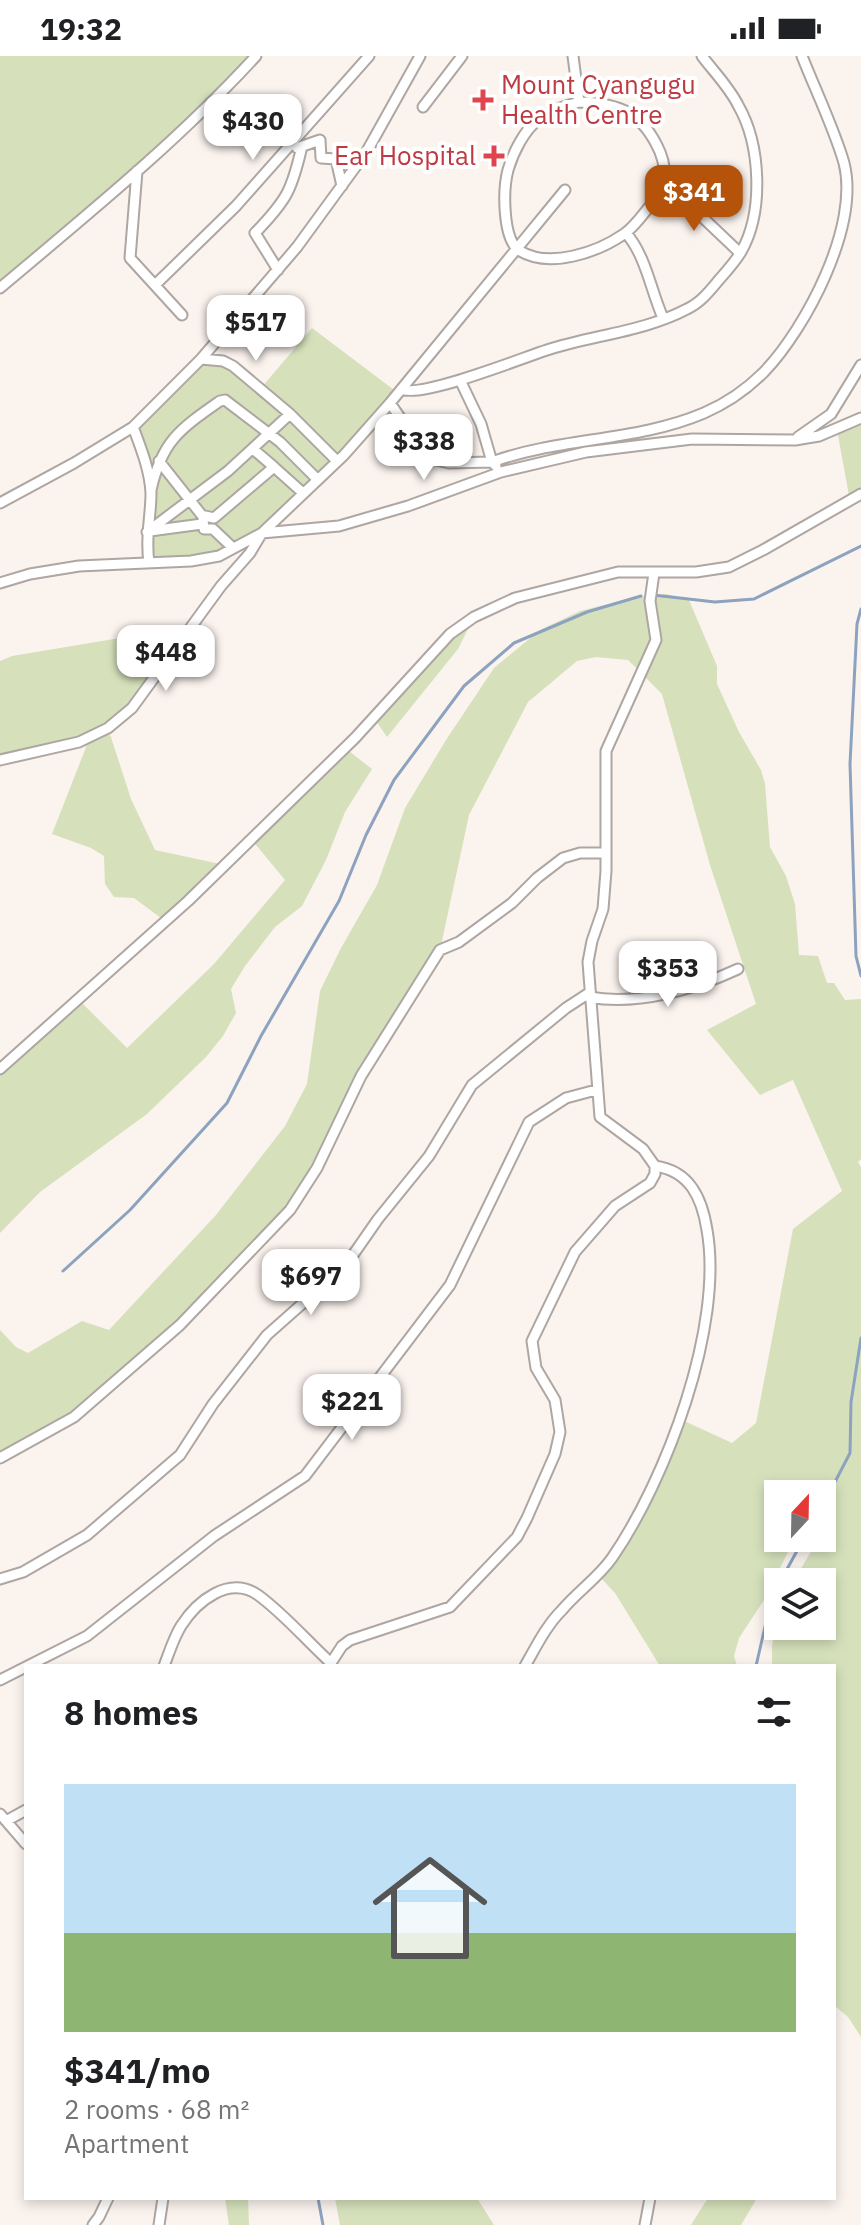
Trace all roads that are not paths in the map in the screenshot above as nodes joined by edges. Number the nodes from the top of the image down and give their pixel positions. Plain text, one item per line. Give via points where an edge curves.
1 (256, 56) edge
2 (369, 56) edge
3 (420, 56) edge
4 (462, 56) edge
5 (573, 56) edge
6 (702, 56) edge
7 (802, 56) edge
8 (579, 102) junction
9 (423, 107) dead end
10 (302, 146) junction
11 (283, 154) junction
12 (137, 171) junction
13 (342, 186) junction
14 (664, 188) junction
15 (565, 190) dead end
16 (626, 233) junction
17 (517, 250) junction
18 (740, 253) junction
19 (278, 270) junction
20 (155, 285) junction
21 (0, 288) edge
22 (182, 315) dead end
23 (663, 318) junction
24 (201, 359) junction
25 (861, 365) edge
26 (460, 380) junction
27 (402, 389) junction
28 (390, 403) junction
29 (290, 414) junction
30 (861, 418) edge
31 (133, 427) junction
32 (268, 433) junction
33 (795, 440) junction
34 (253, 449) junction
35 (159, 461) junction
36 (337, 461) junction
37 (492, 462) junction
38 (274, 467) junction
39 (501, 472) junction
40 (317, 479) junction
41 (151, 490) junction
42 (303, 493) junction
43 (861, 494) edge
44 (190, 501) junction
45 (0, 503) edge
46 (203, 521) junction
47 (147, 532) junction
48 (262, 533) junction
49 (233, 548) junction
50 (149, 562) junction
51 (654, 573) junction
52 (0, 583) edge
53 (0, 760) edge
54 (606, 853) junction
55 (738, 969) dead end
56 (589, 995) junction
57 (0, 1069) edge
58 (596, 1090) junction
59 (655, 1166) junction
60 (0, 1458) edge
61 (0, 1579) edge
62 (32, 1664) edge
63 (165, 1664) edge
64 (330, 1664) edge
65 (526, 1664) edge
66 (24, 1668) edge
67 (0, 1680) edge
68 (24, 1811) edge
69 (3, 1817) edge
70 (24, 1842) edge
71 (107, 2200) edge
72 (163, 2200) edge
73 (650, 2200) edge
74 (93, 2225) edge
75 (159, 2225) edge
76 (645, 2225) edge

1 - 12 street
2 - 11 street
3 - 13 street
4 - 9 street
5 - 8 street
6 - 18 street via 738,104 754,154 754,213
7 - 37 street via 844,164 847,193 822,284 782,348 748,387 704,413
8 - 14 street via 602,103 637,117 664,162
8 - 17 street via 539,119 520,141 507,172 508,235
10 - 11 street
10 - 13 street via 320,140 321,158 336,159
10 - 19 street via 293,185 255,233
11 - 20 street
12 - 20 street via 130,258
12 - 21 street
13 - 19 street
14 - 16 street
14 - 18 street
15 - 17 street
16 - 17 street via 601,248 572,256 545,258
16 - 23 street
17 - 27 street
18 - 23 street via 705,297
19 - 24 street
20 - 22 street
23 - 26 street via 550,348
24 - 29 street via 233,366
24 - 31 street
25 - 33 street via 831,414
26 - 27 street
26 - 37 street
27 - 28 street
28 - 36 street
28 - 37 street via 428,458
29 - 32 street
29 - 36 street
30 - 33 street
31 - 41 street
31 - 45 street
32 - 34 street
32 - 35 street via 220,401 171,440
32 - 40 street
33 - 39 street via 692,439 586,452
34 - 38 street
34 - 44 street
35 - 41 street
35 - 44 street
36 - 40 street
37 - 39 street
38 - 42 street
38 - 46 street via 214,518
39 - 48 street via 339,526
40 - 42 street
41 - 47 street
42 - 48 street
43 - 51 street via 729,567
44 - 46 street
44 - 47 street
46 - 47 street
46 - 49 street via 204,529 213,529
47 - 50 street
48 - 49 street
48 - 53 street via 128,712 79,742
49 - 50 street via 191,561
50 - 52 street via 79,566
51 - 54 street via 654,648 606,751
51 - 57 street via 618,572 515,598 450,634 374,718 188,901
54 - 56 street via 603,909 588,962
54 - 60 street via 563,858 512,903 440,950 361,1076 317,1168 290,1210 180,1325 74,1417
55 - 56 street via 709,983 632,999
56 - 58 street
56 - 61 street via 472,1085 429,1156 346,1265 267,1335 180,1455 87,1535 23,1572
58 - 59 street via 600,1117 643,1149
58 - 62 street via 566,1098 529,1122 450,1285 305,1476 214,1536 87,1636
59 - 64 street via 650,1183 615,1206 575,1252 532,1341 536,1368 555,1400 560,1432 517,1537 450,1607 350,1640
59 - 65 street via 675,1171 695,1190 709,1240 702,1334 682,1420 615,1554 562,1610
63 - 64 street via 190,1614 215,1592 236,1587 257,1594
66 - 67 street
68 - 69 street
69 - 70 street
71 - 74 street
72 - 75 street
73 - 76 street

